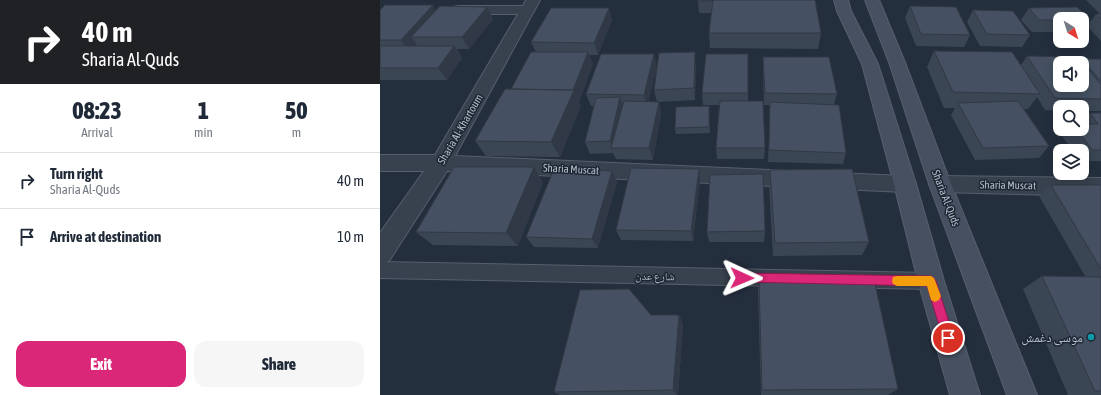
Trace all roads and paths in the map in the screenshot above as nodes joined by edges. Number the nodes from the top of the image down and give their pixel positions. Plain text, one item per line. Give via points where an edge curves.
1 (841, 0) edge
2 (872, 0) edge
3 (530, 5) edge
4 (442, 10) edge
5 (380, 163) edge
6 (441, 163) junction
7 (905, 184) junction
8 (940, 184) junction
9 (1101, 187) edge
10 (380, 253) edge
11 (380, 270) edge
12 (931, 281) junction
13 (965, 395) edge
14 (1022, 395) edge

1 - 7 main road via 870,64
2 - 8 main road, Sharia Al-Quds
3 - 4 street
3 - 6 street, Sharia Al-Khartoum
5 - 6 street, Sharia Muscat
6 - 7 street, Sharia Muscat
6 - 10 street, Sharia Al-Khartoum
7 - 12 main road
8 - 9 street, Sharia Muscat
8 - 14 main road, Sharia Al-Quds
11 - 12 lane, شارع عدن
12 - 13 main road

